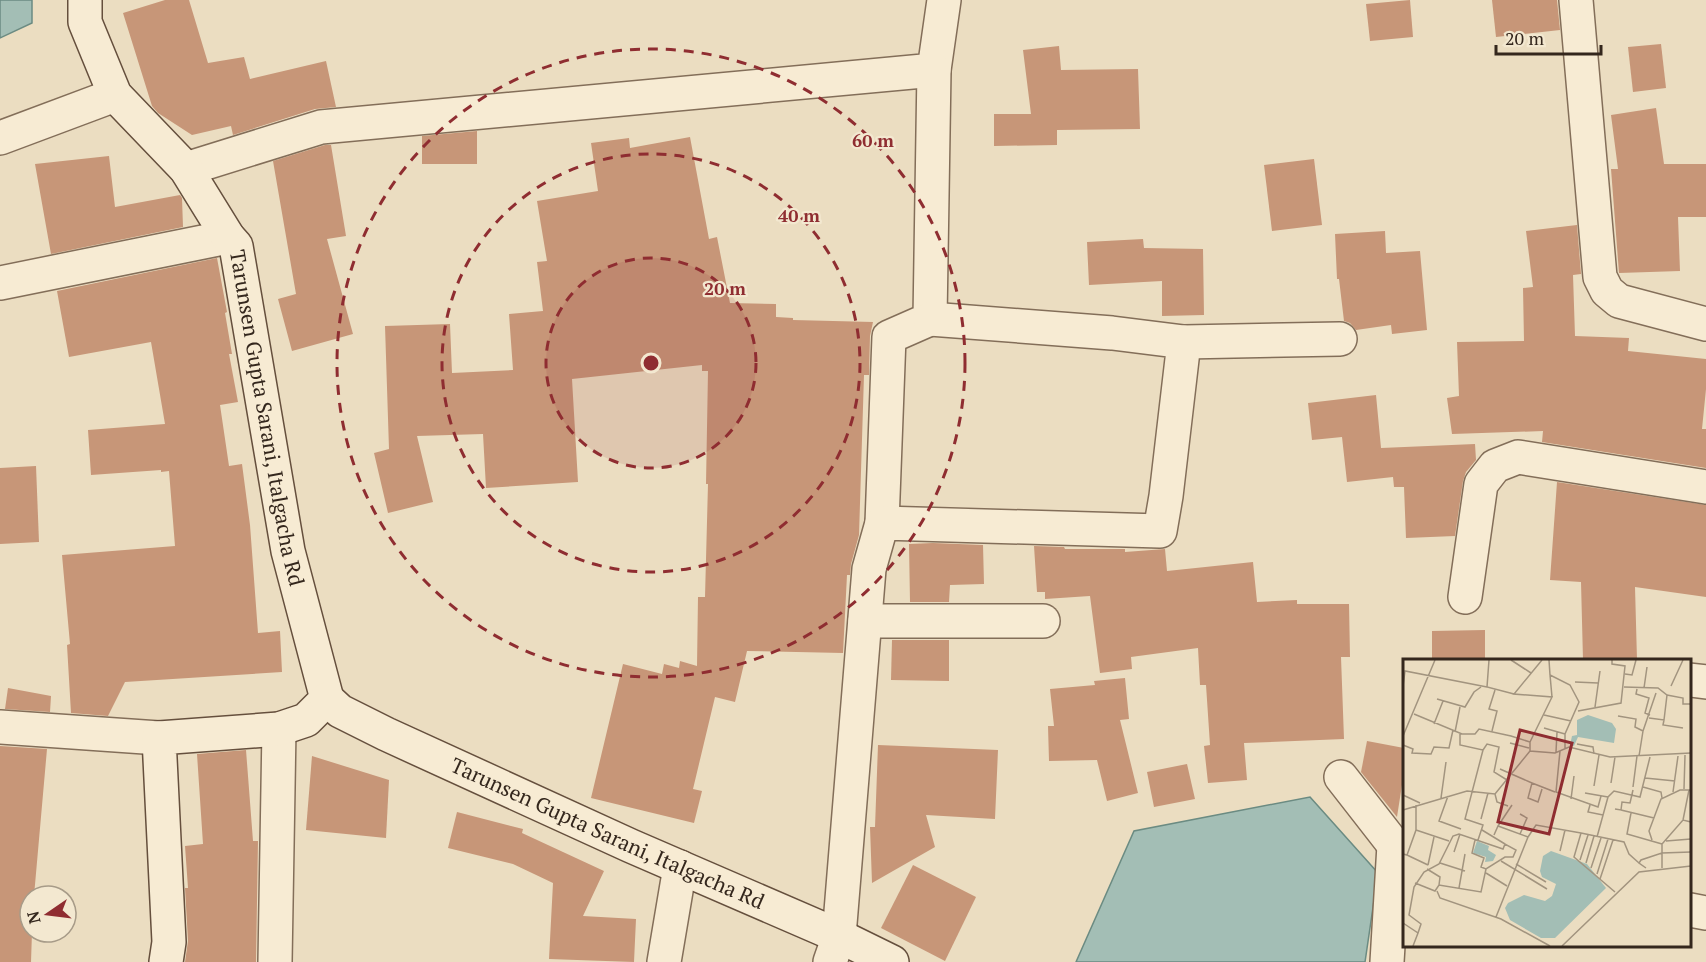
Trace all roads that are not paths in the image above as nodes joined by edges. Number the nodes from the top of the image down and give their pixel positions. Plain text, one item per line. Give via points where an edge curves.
1 (85, 0) edge
2 (944, 0) edge
3 (1576, 0) edge
4 (934, 70) junction
5 (115, 95) junction
6 (0, 138) edge
7 (186, 169) junction
8 (228, 237) junction
9 (0, 283) edge
10 (930, 319) junction
11 (1706, 324) edge
12 (1340, 339) dead end
13 (1184, 342) junction
14 (1706, 487) edge
15 (882, 523) junction
16 (1465, 597) dead end
17 (865, 621) junction
18 (1043, 621) dead end
19 (1691, 680) edge
20 (1706, 682) edge
21 (327, 699) junction
22 (0, 727) edge
23 (279, 729) junction
24 (159, 738) junction
25 (1341, 777) dead end
26 (1399, 846) edge
27 (680, 867) junction
28 (1691, 910) edge
29 (1706, 913) edge
30 (835, 949) edge
31 (166, 962) edge
32 (275, 962) edge
33 (664, 962) edge
34 (892, 962) edge
35 (1387, 962) edge

1 - 5 street, Tarunsen Gupta Sarani, Italgacha Rd via 85,22
2 - 4 street
3 - 11 street via 1600,277 1607,291 1619,301
4 - 7 street via 321,127
4 - 10 street
5 - 6 street
5 - 7 street, Tarunsen Gupta Sarani, Italgacha Rd
7 - 8 street, Tarunsen Gupta Sarani, Italgacha Rd
8 - 9 street
8 - 21 street, Tarunsen Gupta Sarani, Italgacha Rd via 236,246 288,551
10 - 13 street
10 - 15 street via 889,337
12 - 13 street
13 - 15 street via 1160,531
14 - 16 street via 1518,457 1495,466 1481,484
15 - 17 street via 869,569
17 - 18 street
17 - 30 street
19 - 20 street
21 - 23 street via 306,720
21 - 27 street, Tarunsen Gupta Sarani, Italgacha Rd via 340,711 377,729
22 - 24 street
23 - 24 street
23 - 32 street
24 - 31 street via 169,942
25 - 26 street
26 - 35 street
27 - 30 street, Tarunsen Gupta Sarani, Italgacha Rd
27 - 33 street
28 - 29 street
30 - 34 street, Tarunsen Gupta Sarani, Italgacha Rd

